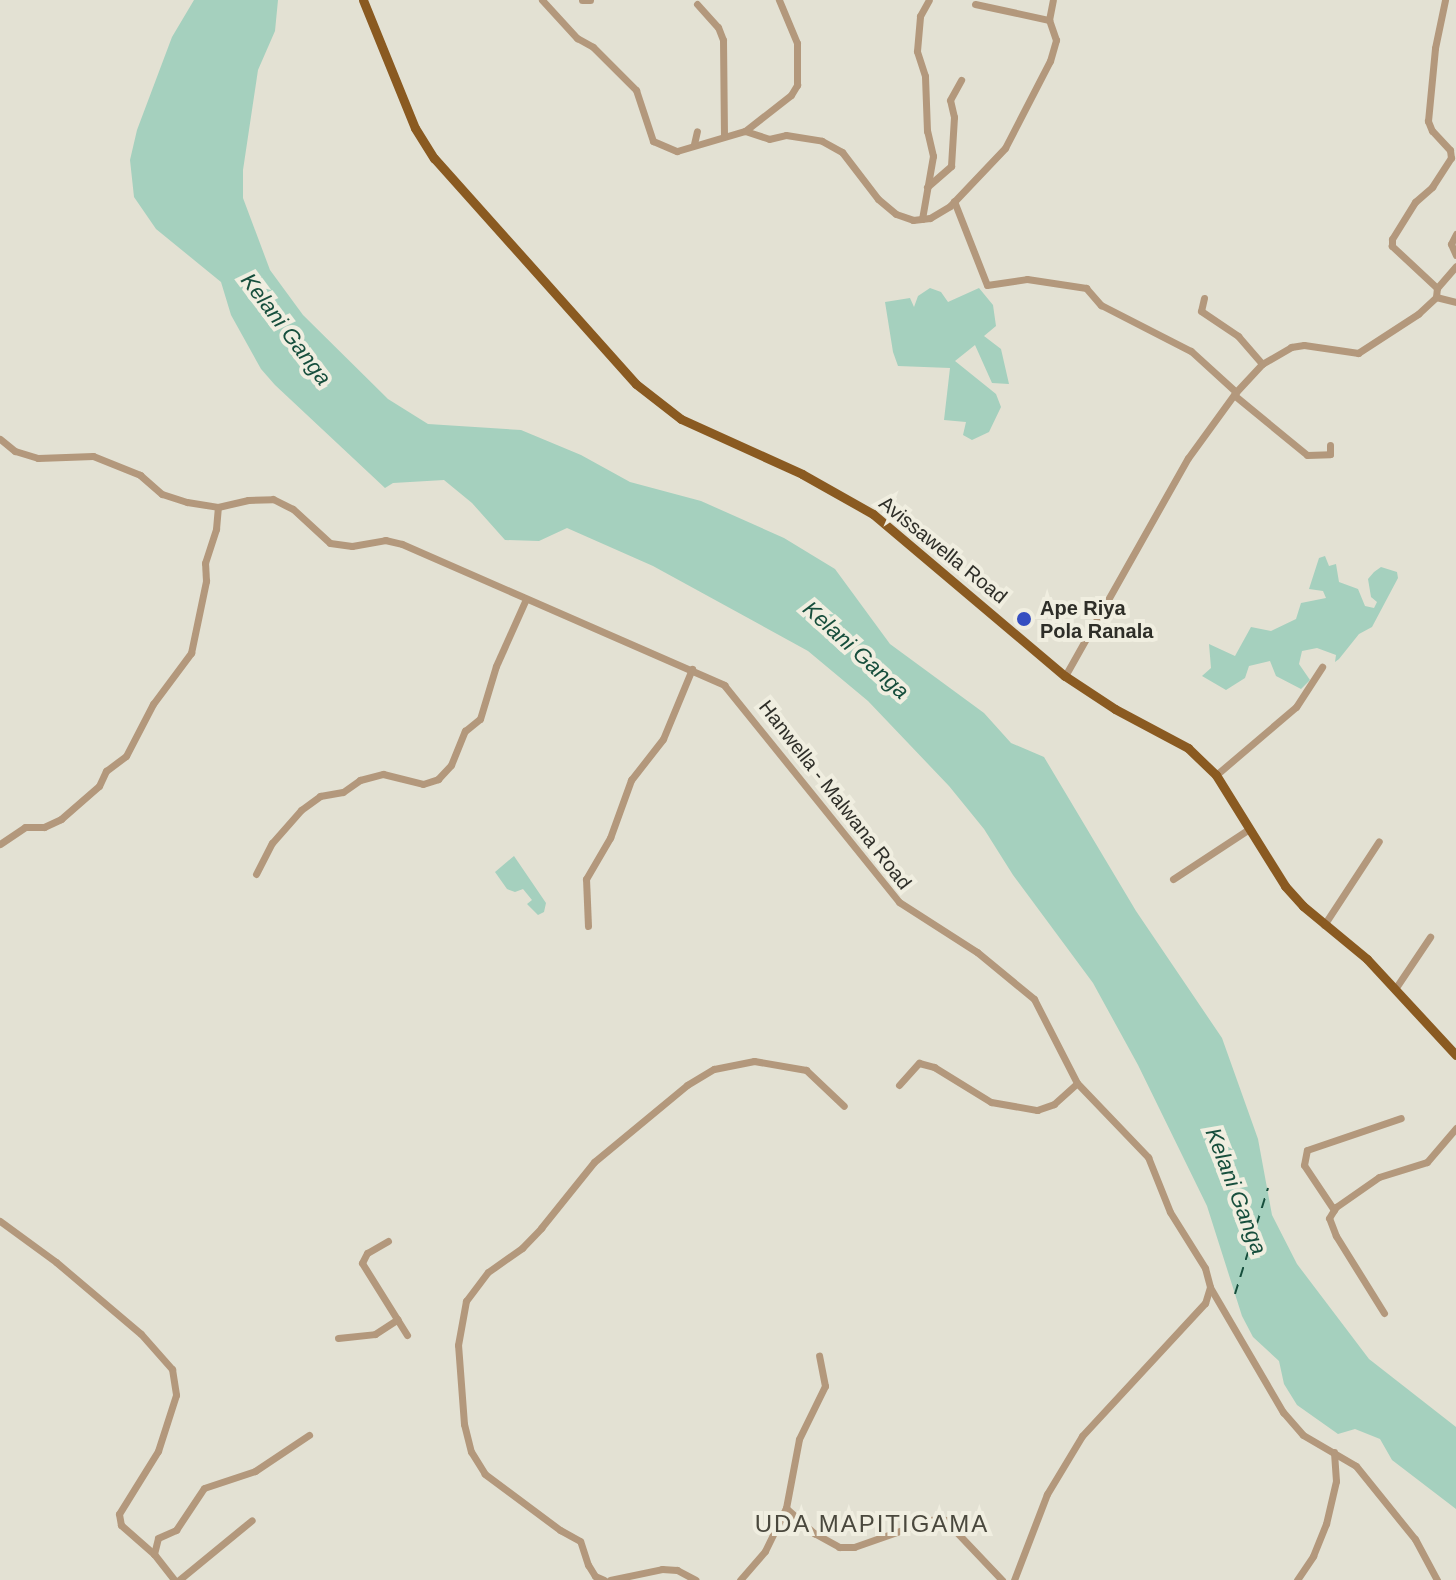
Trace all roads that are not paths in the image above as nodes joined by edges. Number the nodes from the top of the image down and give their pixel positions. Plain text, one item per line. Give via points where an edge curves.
1 (363, 0) edge
2 (542, 0) edge
3 (582, 0) edge
4 (590, 0) edge
5 (779, 0) edge
6 (929, 0) edge
7 (1053, 0) edge
8 (1445, 0) edge
9 (697, 4) dead end
10 (975, 4) dead end
11 (1049, 20) junction
12 (961, 80) dead end
13 (697, 131) dead end
14 (745, 131) junction
15 (724, 136) junction
16 (694, 144) junction
17 (927, 187) junction
18 (954, 201) junction
19 (922, 219) junction
20 (1456, 234) edge
21 (1456, 255) edge
22 (1456, 266) edge
23 (1436, 292) junction
24 (1204, 298) dead end
25 (1456, 302) edge
26 (1262, 364) junction
27 (1235, 393) junction
28 (0, 439) edge
29 (1330, 445) dead end
30 (218, 507) junction
31 (526, 599) junction
32 (1322, 667) dead end
33 (692, 669) junction
34 (1065, 676) junction
35 (1216, 775) junction
36 (1249, 829) junction
37 (1379, 841) dead end
38 (0, 844) edge
39 (256, 874) dead end
40 (1173, 879) dead end
41 (1324, 925) junction
42 (588, 926) dead end
43 (1430, 937) dead end
44 (1395, 989) junction
45 (1456, 1055) edge
46 (1077, 1083) junction
47 (899, 1085) dead end
48 (844, 1106) dead end
49 (1401, 1118) dead end
50 (1456, 1128) edge
51 (1334, 1210) junction
52 (0, 1221) edge
53 (388, 1241) dead end
54 (1210, 1287) junction
55 (1384, 1313) dead end
56 (398, 1319) junction
57 (407, 1335) dead end
58 (338, 1338) dead end
59 (819, 1356) dead end
60 (309, 1435) dead end
61 (1334, 1452) junction
62 (786, 1508) junction
63 (252, 1520) dead end
64 (154, 1554) junction
65 (176, 1580) edge
66 (607, 1580) edge
67 (696, 1580) edge
68 (740, 1580) edge
69 (1002, 1580) edge
70 (1014, 1580) edge
71 (1297, 1580) edge
72 (1437, 1580) edge

1 - 34 main road, Avissawella Road via 415,128 434,158 636,384 681,419 802,474 873,514
2 - 16 street via 636,90 653,141 677,151
3 - 4 street
5 - 14 street via 797,43 797,85
6 - 17 street via 920,16 917,51 925,76 933,156
7 - 11 street
8 - 23 street via 1428,121 1451,158 1392,239 1392,246
9 - 15 street via 723,40
10 - 11 street
11 - 18 street via 1056,40 1020,124 1005,148
12 - 17 street via 950,100 951,166
13 - 16 street
14 - 15 street
14 - 19 street via 769,139 801,135 822,141 842,152 896,214
15 - 16 street
17 - 19 street
18 - 19 street
18 - 27 street via 987,285 1027,279 1086,288 1113,312 1191,351
20 - 21 street via 1451,244
22 - 23 street
23 - 25 street
23 - 26 street via 1407,322 1358,353 1304,345
24 - 26 street via 1201,311 1238,336
26 - 27 street
27 - 29 street via 1307,455 1330,454
27 - 34 street via 1188,458
28 - 30 street, Hanwella - Malwana Road via 15,451 38,458 93,456 140,475 162,494
30 - 31 street, Hanwella - Malwana Road via 273,499 293,509 330,543 402,544
30 - 38 street via 191,653 153,704 126,756 61,819 44,827 25,827
31 - 33 street, Hanwella - Malwana Road
31 - 39 street via 496,666 480,719 465,731 451,765 438,779 423,784 383,774 320,796 272,843
32 - 35 street via 1296,707
33 - 42 street via 663,739 631,780 610,838 586,879
33 - 46 street, Hanwella - Malwana Road via 724,685 745,707 899,902 977,952 1034,999
34 - 35 main road, Avissawella Road via 1188,748
35 - 36 main road, Avissawella Road
36 - 40 street
36 - 41 main road, Avissawella Road via 1285,886
37 - 41 street
41 - 44 main road, Avissawella Road
43 - 44 street
44 - 45 main road, Avissawella Road
46 - 47 street via 1054,1104 1037,1110 991,1102 919,1063
46 - 54 street, Hanwella - Malwana Road via 1148,1157
48 - 66 street via 806,1070 754,1061 714,1069 594,1162 541,1228 488,1272 466,1301 458,1345 471,1452 485,1474 580,1541 595,1576
49 - 51 street via 1307,1150 1304,1165
50 - 51 street via 1427,1162 1379,1177
51 - 55 street via 1329,1225
52 - 64 street via 141,1334 172,1369 176,1395 158,1451 119,1514 121,1525
53 - 56 street via 367,1253 362,1263
54 - 61 street, Hanwella - Malwana Road via 1283,1412 1303,1435
54 - 70 street via 1205,1303 1082,1436 1047,1494
56 - 57 street
56 - 58 street via 375,1334
59 - 62 street via 825,1386 799,1439
60 - 64 street via 255,1471 204,1488 176,1530 158,1538
61 - 71 street via 1336,1481 1326,1524
61 - 72 street, Hanwella - Malwana Road via 1356,1466 1387,1500
62 - 68 street via 765,1551
62 - 69 street via 839,1547 945,1520
63 - 65 street
64 - 65 street
66 - 67 street via 662,1569

